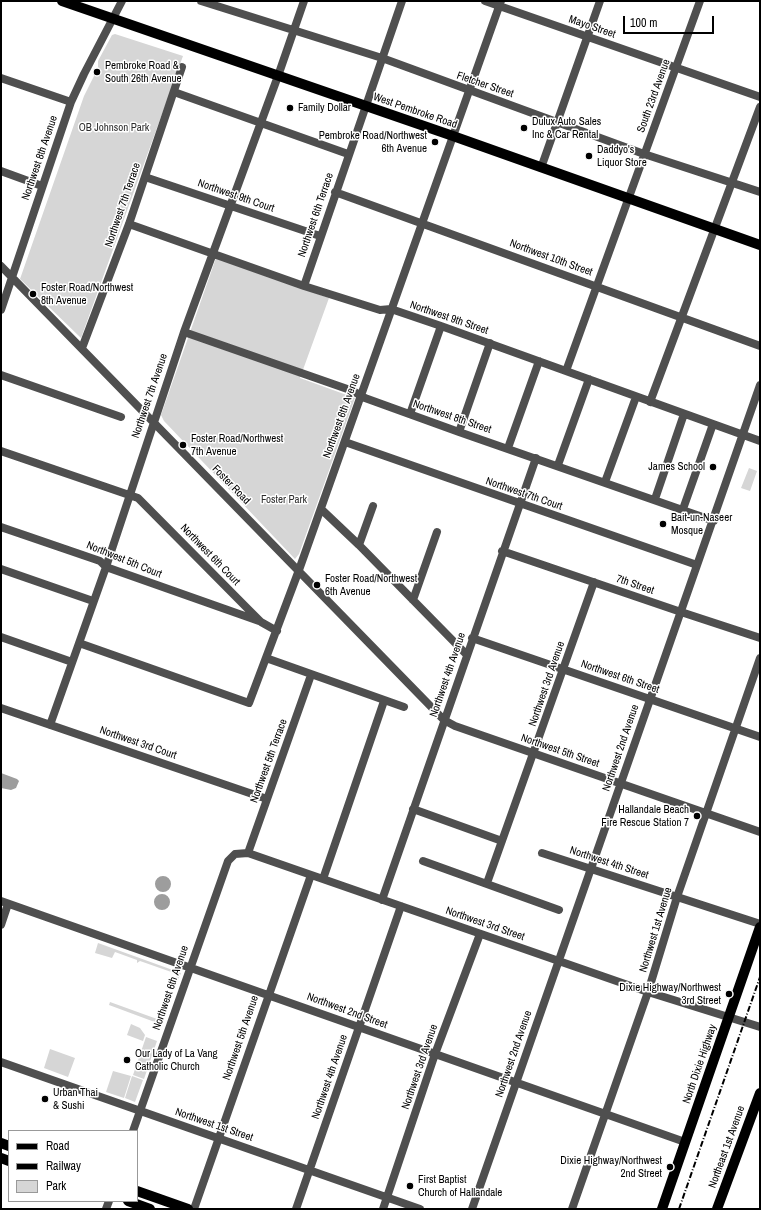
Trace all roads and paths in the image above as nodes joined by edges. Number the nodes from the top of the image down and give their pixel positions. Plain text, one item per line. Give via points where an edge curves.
1 (62, 1) edge
2 (122, 1) edge
3 (201, 1) edge
4 (304, 1) edge
5 (402, 1) edge
6 (485, 1) edge
7 (600, 1) edge
8 (700, 1) edge
9 (500, 3) edge
10 (113, 18) junction
11 (294, 30) junction
12 (587, 37) junction
13 (382, 58) junction
14 (182, 67) dead end
15 (676, 67) junction
16 (278, 76) junction
17 (1, 78) edge
18 (469, 91) junction
19 (174, 92) junction
20 (760, 96) edge
21 (71, 102) junction
22 (365, 106) junction
23 (760, 107) edge
24 (556, 121) junction
25 (260, 122) junction
26 (453, 136) junction
27 (348, 154) junction
28 (644, 154) junction
29 (541, 168) junction
30 (1, 172) edge
31 (145, 177) junction
32 (732, 182) junction
33 (42, 186) junction
34 (335, 192) junction
35 (760, 192) edge
36 (629, 199) junction
37 (230, 206) junction
38 (129, 224) junction
39 (421, 224) junction
40 (715, 229) junction
41 (320, 236) junction
42 (760, 245) edge
43 (213, 252) junction
44 (1, 266) edge
45 (12, 277) junction
46 (304, 286) junction
47 (596, 286) junction
48 (391, 309) junction
49 (1, 310) edge
50 (682, 318) junction
51 (441, 326) junction
52 (184, 332) junction
53 (490, 343) junction
54 (760, 346) edge
55 (82, 348) junction
56 (539, 361) junction
57 (566, 371) junction
58 (1, 375) edge
59 (589, 379) junction
60 (760, 385) edge
61 (361, 395) junction
62 (636, 397) junction
63 (650, 402) junction
64 (410, 414) junction
65 (684, 414) junction
66 (121, 416) dead end
67 (153, 421) junction
68 (712, 424) junction
69 (459, 432) junction
70 (743, 435) junction
71 (760, 441) edge
72 (344, 442) junction
73 (508, 448) junction
74 (1, 451) edge
75 (536, 458) junction
76 (558, 465) junction
77 (605, 482) junction
78 (130, 494) junction
79 (655, 499) junction
80 (519, 504) junction
81 (373, 506) dead end
82 (321, 509) junction
83 (682, 509) junction
84 (714, 521) junction
85 (1, 527) edge
86 (437, 532) dead end
87 (359, 545) junction
88 (502, 551) junction
89 (698, 565) junction
90 (106, 567) junction
91 (1, 569) edge
92 (299, 570) junction
93 (594, 582) junction
94 (413, 600) junction
95 (93, 601) junction
96 (681, 612) junction
97 (261, 622) junction
98 (277, 630) junction
99 (1, 637) edge
100 (472, 638) junction
101 (760, 638) edge
102 (79, 644) junction
103 (466, 654) junction
104 (266, 658) junction
105 (760, 658) edge
106 (72, 662) junction
107 (564, 669) junction
108 (311, 675) junction
109 (650, 699) junction
110 (384, 700) junction
111 (404, 707) dead end
112 (1, 708) edge
113 (444, 720) junction
114 (50, 725) junction
115 (736, 728) junction
116 (760, 737) edge
117 (534, 754) junction
118 (620, 784) junction
119 (267, 799) junction
120 (413, 809) junction
121 (706, 814) junction
122 (760, 832) edge
123 (502, 841) junction
124 (248, 853) junction
125 (542, 853) dead end
126 (235, 854) joint
127 (423, 861) dead end
128 (591, 870) junction
129 (311, 875) junction
130 (323, 879) junction
131 (487, 883) junction
132 (677, 897) junction
133 (382, 900) junction
134 (5, 903) edge
135 (401, 906) junction
136 (559, 910) dead end
137 (760, 924) edge
138 (1, 925) edge
139 (760, 927) edge
140 (480, 934) junction
141 (558, 960) junction
142 (190, 967) junction
143 (648, 992) junction
144 (268, 994) junction
145 (728, 1018) junction
146 (360, 1027) junction
147 (760, 1027) edge
148 (435, 1054) junction
149 (1, 1062) edge
150 (515, 1082) junction
151 (760, 1093) edge
152 (140, 1110) junction
153 (606, 1113) junction
154 (133, 1130) edge
155 (218, 1138) junction
156 (685, 1142) junction
157 (309, 1170) junction
158 (138, 1191) edge
159 (387, 1197) junction
160 (131, 1202) edge
161 (150, 1209) edge
162 (188, 1209) edge
163 (194, 1209) edge
164 (296, 1209) edge
165 (383, 1209) edge
166 (420, 1209) edge
167 (472, 1209) edge
168 (572, 1209) edge
169 (662, 1209) edge
170 (717, 1209) edge

1 - 10 main road, West Pembroke Road
2 - 10 street, Northwest 8th Avenue
3 - 11 street, Fletcher Street
4 - 11 street, Northwest 7th Avenue
5 - 13 street, Northwest 6th Terrace
6 - 9 street, Mayo Street
7 - 12 street
8 - 15 street, South 23rd Avenue
9 - 12 street, Mayo Street
9 - 18 street, Northwest 6th Avenue
10 - 16 main road, West Pembroke Road
10 - 21 street, Northwest 8th Avenue
11 - 13 street, Fletcher Street
11 - 16 street, Northwest 7th Avenue
12 - 15 street, Mayo Street
12 - 24 street
13 - 18 street, Fletcher Street
13 - 22 street, Northwest 6th Terrace
14 - 19 street, Northwest 7th Terrace
15 - 20 street, Mayo Street
15 - 28 street, South 23rd Avenue
16 - 22 main road, West Pembroke Road
16 - 25 street, Northwest 7th Avenue
17 - 21 street
18 - 24 street, Fletcher Street
18 - 26 street, Northwest 6th Avenue
19 - 25 street
19 - 31 street, Northwest 7th Terrace
21 - 33 street, Northwest 8th Avenue
22 - 26 main road, West Pembroke Road
22 - 27 street, Northwest 6th Terrace
23 - 32 street
24 - 28 street, Fletcher Street
24 - 29 street
25 - 27 street
25 - 37 street, Northwest 7th Avenue
26 - 29 main road, West Pembroke Road
26 - 39 street, Northwest 6th Avenue
27 - 34 street, Northwest 6th Terrace
28 - 32 street, Fletcher Street
28 - 36 street, South 23rd Avenue
29 - 36 main road, West Pembroke Road
30 - 33 street
31 - 37 street, Northwest 9th Court
31 - 38 street, Northwest 7th Terrace
32 - 35 street, Fletcher Street
32 - 40 street
33 - 45 street, Northwest 8th Avenue
34 - 39 street, Northwest 10th Street
34 - 41 street, Northwest 6th Terrace
36 - 40 main road, West Pembroke Road
36 - 47 street
37 - 41 street, Northwest 9th Court
37 - 43 street, Northwest 7th Avenue
38 - 43 street, Northwest 9th Street
38 - 55 street, Northwest 7th Terrace
39 - 47 street, Northwest 10th Street
39 - 48 street, Northwest 6th Avenue
40 - 42 main road, West Pembroke Road
40 - 50 street
41 - 46 street, Northwest 6th Terrace
43 - 46 street, Northwest 9th Street
43 - 52 street, Northwest 7th Avenue
44 - 45 street, Foster Road
45 - 49 street, Northwest 8th Avenue
45 - 55 street, Foster Road
46 - 48 street, Northwest 9th Street via 380,310
47 - 50 street, Northwest 10th Street
47 - 57 street
48 - 51 street, Northwest 9th Street
48 - 61 street, Northwest 6th Avenue
50 - 54 street, Northwest 10th Street
50 - 63 street
51 - 53 street, Northwest 9th Street
51 - 64 street
52 - 61 street, Northwest 8th Street
52 - 67 street, Northwest 7th Avenue
53 - 56 street, Northwest 9th Street
53 - 69 street
55 - 67 street, Foster Road
56 - 57 street, Northwest 9th Street
56 - 73 street
57 - 59 street, Northwest 9th Street
58 - 66 street
59 - 62 street, Northwest 9th Street
59 - 76 street
60 - 70 street, Northwest 2nd Avenue
61 - 64 street, Northwest 8th Street
61 - 72 street, Northwest 6th Avenue
62 - 63 street, Northwest 9th Street
62 - 77 street
63 - 65 street, Northwest 9th Street
64 - 69 street, Northwest 8th Street
65 - 68 street, Northwest 9th Street
65 - 79 street
67 - 78 street, Northwest 7th Avenue
67 - 92 street, Foster Road
68 - 70 street, Northwest 9th Street
68 - 83 street
69 - 73 street, Northwest 8th Street
70 - 71 street, Northwest 9th Street
70 - 84 street, Northwest 2nd Avenue
72 - 80 street, Northwest 7th Court
72 - 82 street, Northwest 6th Avenue
73 - 75 street, Northwest 8th Street
74 - 78 street
75 - 76 street, Northwest 8th Street
75 - 80 street, Northwest 4th Avenue
76 - 77 street, Northwest 8th Street
77 - 79 street, Northwest 8th Street
78 - 90 street, Northwest 7th Avenue
78 - 97 street, Northwest 6th Court via 138,498
79 - 83 street, Northwest 8th Street
80 - 88 street, Northwest 4th Avenue
80 - 89 street, Northwest 7th Court
81 - 87 street
82 - 87 street
82 - 92 street, Northwest 6th Avenue
83 - 84 street, Northwest 8th Street
84 - 89 street, Northwest 2nd Avenue
85 - 90 street, Northwest 5th Court via 100,561
86 - 94 street
87 - 94 street
88 - 93 street, 7th Street
88 - 100 street, Northwest 4th Avenue
89 - 96 street, Northwest 2nd Avenue
90 - 95 street, Northwest 7th Avenue
90 - 97 street, Northwest 5th Court
91 - 95 street
92 - 98 street, Northwest 6th Avenue
92 - 113 street, Foster Road
93 - 96 street, 7th Street
93 - 107 street, Northwest 3rd Avenue
94 - 103 street
95 - 102 street, Northwest 7th Avenue
96 - 101 street, 7th Street
96 - 109 street, Northwest 2nd Avenue
97 - 98 street, Northwest 6th Court
98 - 104 street, Northwest 6th Avenue
99 - 106 street
100 - 103 street, Northwest 4th Avenue
100 - 107 street, Northwest 6th Street
102 - 104 street, Northwest 6th Avenue via 249,703
102 - 106 street, Northwest 7th Avenue
103 - 113 street, Northwest 4th Avenue
104 - 108 street
105 - 115 street, Northwest 1st Avenue
106 - 114 street, Northwest 7th Avenue
107 - 109 street, Northwest 6th Street
107 - 117 street, Northwest 3rd Avenue
108 - 110 street
108 - 119 street, Northwest 5th Terrace
109 - 115 street, Northwest 6th Street
109 - 118 street, Northwest 2nd Avenue
110 - 111 street
110 - 130 street
112 - 114 street, Northwest 3rd Court
113 - 117 street, Northwest 5th Street
113 - 120 street, Northwest 4th Avenue
114 - 119 street, Northwest 3rd Court
115 - 116 street, Northwest 6th Street
115 - 121 street, Northwest 1st Avenue
117 - 118 street, Northwest 5th Street
117 - 123 street, Northwest 3rd Avenue
118 - 121 street, Northwest 5th Street
118 - 128 street, Northwest 2nd Avenue
119 - 124 street, Northwest 5th Terrace
120 - 123 street
120 - 133 street, Northwest 4th Avenue
121 - 122 street, Northwest 5th Street
121 - 132 street, Northwest 1st Avenue
123 - 131 street, Northwest 3rd Avenue
124 - 126 street, Northwest 3rd Street
124 - 129 street, Northwest 3rd Street
125 - 128 street, Northwest 4th Street
126 - 142 street, Northwest 6th Avenue via 228,861
127 - 131 street
128 - 132 street, Northwest 4th Street
128 - 141 street, Northwest 2nd Avenue
129 - 130 street, Northwest 3rd Street
129 - 144 street, Northwest 5th Avenue
130 - 133 street, Northwest 3rd Street
131 - 136 street
132 - 137 street, Northwest 4th Street
132 - 143 street, Northwest 1st Avenue
133 - 135 street, Northwest 3rd Street
134 - 138 street
134 - 142 street, Northwest 2nd Street
135 - 140 street, Northwest 3rd Street
135 - 146 street, Northwest 4th Avenue
139 - 145 main road, North Dixie Highway
140 - 141 street, Northwest 3rd Street
140 - 148 street, Northwest 3rd Avenue
141 - 143 street, Northwest 3rd Street
141 - 150 street, Northwest 2nd Avenue
142 - 144 street, Northwest 2nd Street
142 - 152 street, Northwest 6th Avenue
143 - 145 street, Northwest 3rd Street
143 - 153 street, Northwest 1st Avenue
144 - 146 street, Northwest 2nd Street
144 - 155 street, Northwest 5th Avenue
145 - 147 street, Northwest 3rd Street
145 - 156 main road, North Dixie Highway
146 - 148 street, Northwest 2nd Street
146 - 157 street, Northwest 4th Avenue
148 - 150 street, Northwest 2nd Street
148 - 159 street, Northwest 3rd Avenue
149 - 152 street, Northwest 1st Street
150 - 153 street, Northwest 2nd Street
150 - 167 street, Northwest 2nd Avenue
151 - 170 main road, Northeast 1st Avenue
152 - 154 street, Northwest 6th Avenue
152 - 155 street, Northwest 1st Street
153 - 156 street, Northwest 2nd Street
153 - 168 street, Northwest 1st Avenue
155 - 157 street, Northwest 1st Street
155 - 163 street, Northwest 5th Avenue
156 - 169 main road, North Dixie Highway
157 - 159 street, Northwest 1st Street
157 - 164 street, Northwest 4th Avenue
158 - 162 main road
159 - 165 street, Northwest 3rd Avenue
159 - 166 street, Northwest 1st Street
160 - 161 main road

